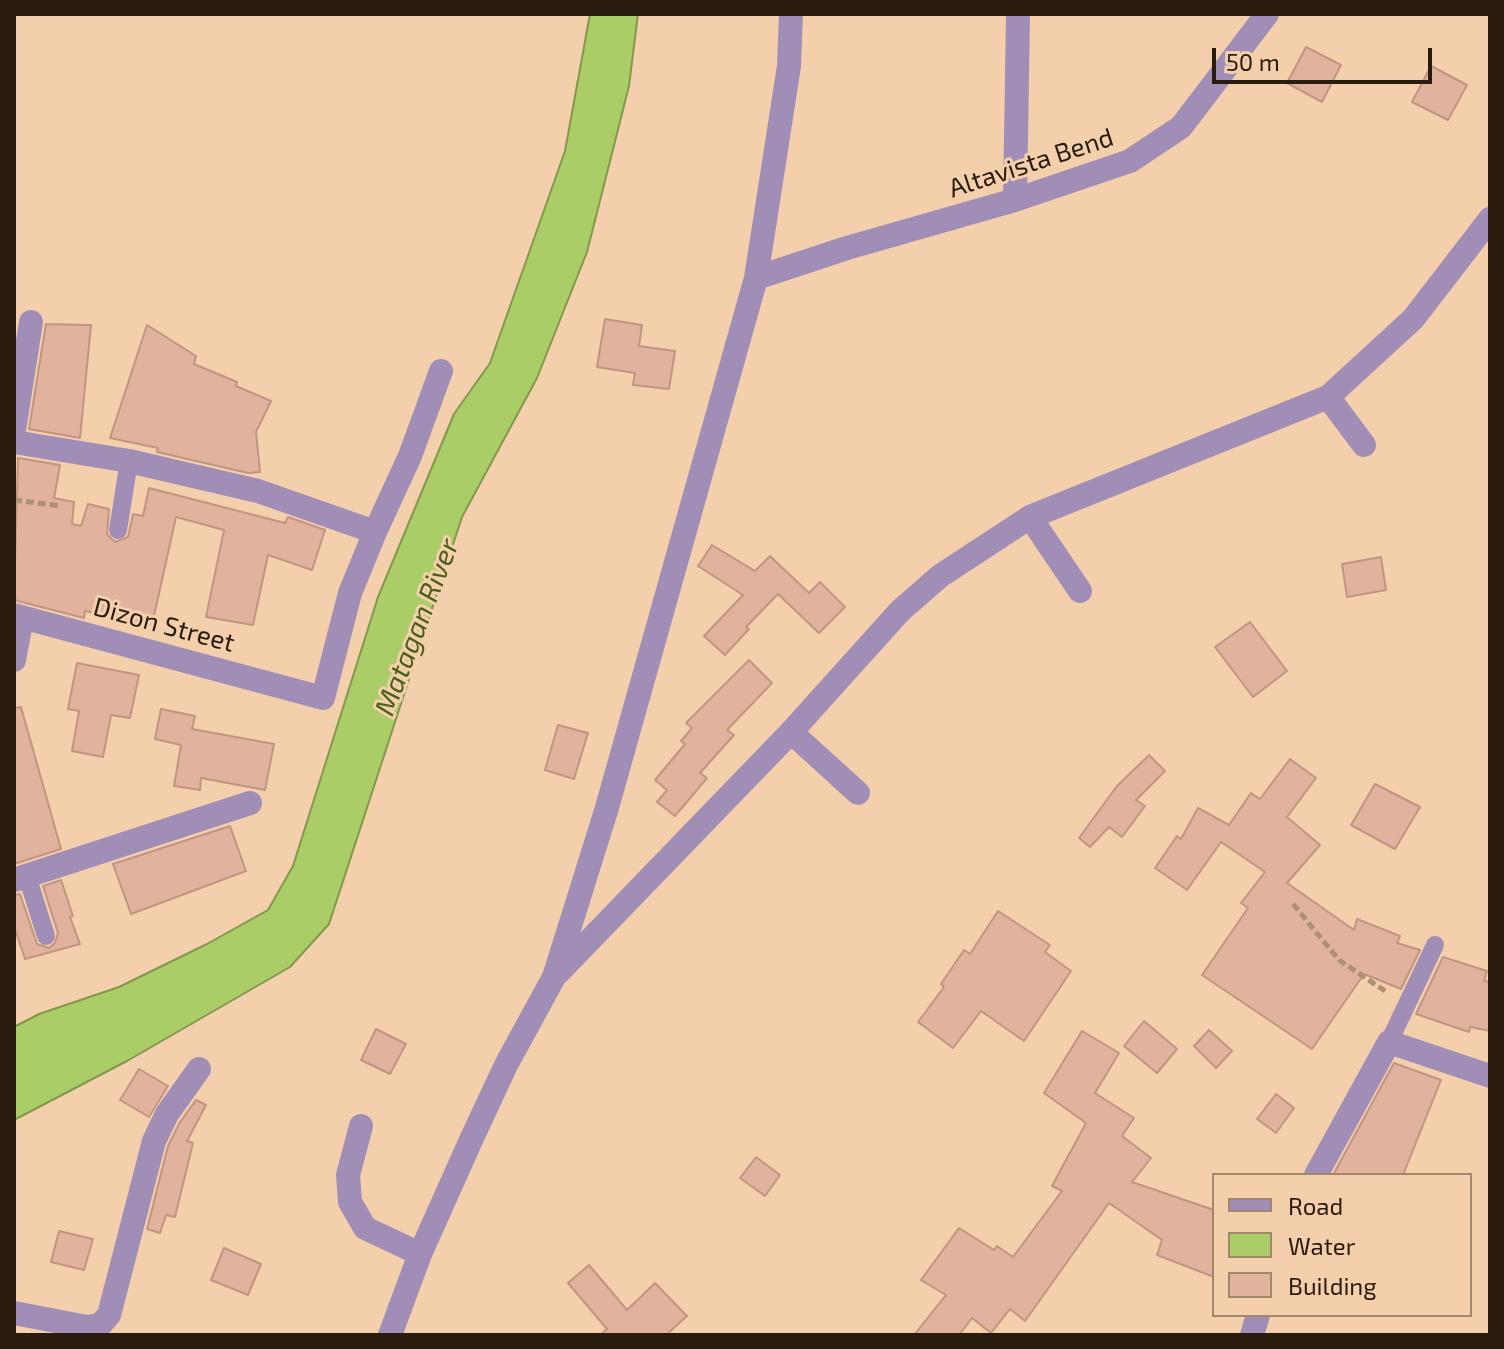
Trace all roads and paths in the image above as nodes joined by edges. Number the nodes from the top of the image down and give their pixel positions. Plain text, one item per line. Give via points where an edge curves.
1 (791, 14) edge
2 (1018, 14) edge
3 (1245, 14) edge
4 (1267, 14) edge
5 (1245, 42) junction
6 (1015, 200) junction
7 (1490, 219) edge
8 (756, 278) junction
9 (31, 322) dead end
10 (441, 371) dead end
11 (1328, 397) junction
12 (14, 430) edge
13 (14, 442) edge
14 (1364, 445) dead end
15 (129, 461) junction
16 (14, 500) edge
17 (61, 506) dead end
18 (1030, 517) junction
19 (118, 530) dead end
20 (375, 532) junction
21 (1080, 591) dead end
22 (18, 616) edge
23 (14, 660) edge
24 (791, 732) junction
25 (858, 793) dead end
26 (250, 803) dead end
27 (20, 878) edge
28 (1293, 904) dead end
29 (46, 936) dead end
30 (1435, 945) dead end
31 (554, 977) junction
32 (1406, 1005) junction
33 (1389, 1042) junction
34 (199, 1069) dead end
35 (1490, 1076) edge
36 (361, 1126) dead end
37 (1317, 1173) edge
38 (420, 1254) junction
39 (23, 1321) edge
40 (390, 1335) edge

1 - 8 street via 789,66
2 - 6 street
3 - 5 street
4 - 5 street, Altavista Bend
5 - 6 street, Altavista Bend via 1181,127 1130,161
6 - 8 street, Altavista Bend
7 - 11 street via 1413,319
8 - 31 street
9 - 12 street
10 - 20 street
11 - 14 street
11 - 18 street
13 - 15 street
15 - 19 lane
15 - 20 street via 258,491
16 - 17 path
18 - 21 street
18 - 24 street via 940,576 900,611
20 - 22 street, Dizon Street via 350,593 323,698
22 - 23 street, Dizon Street
24 - 25 street
24 - 31 street
26 - 27 street
27 - 29 lane
28 - 32 path via 1339,960
30 - 32 lane
31 - 38 street via 506,1065
32 - 33 lane
33 - 35 street
33 - 37 street
34 - 39 street via 154,1141 109,1315 100,1325 87,1327
36 - 38 street via 348,1175 350,1202 365,1228
38 - 40 street

